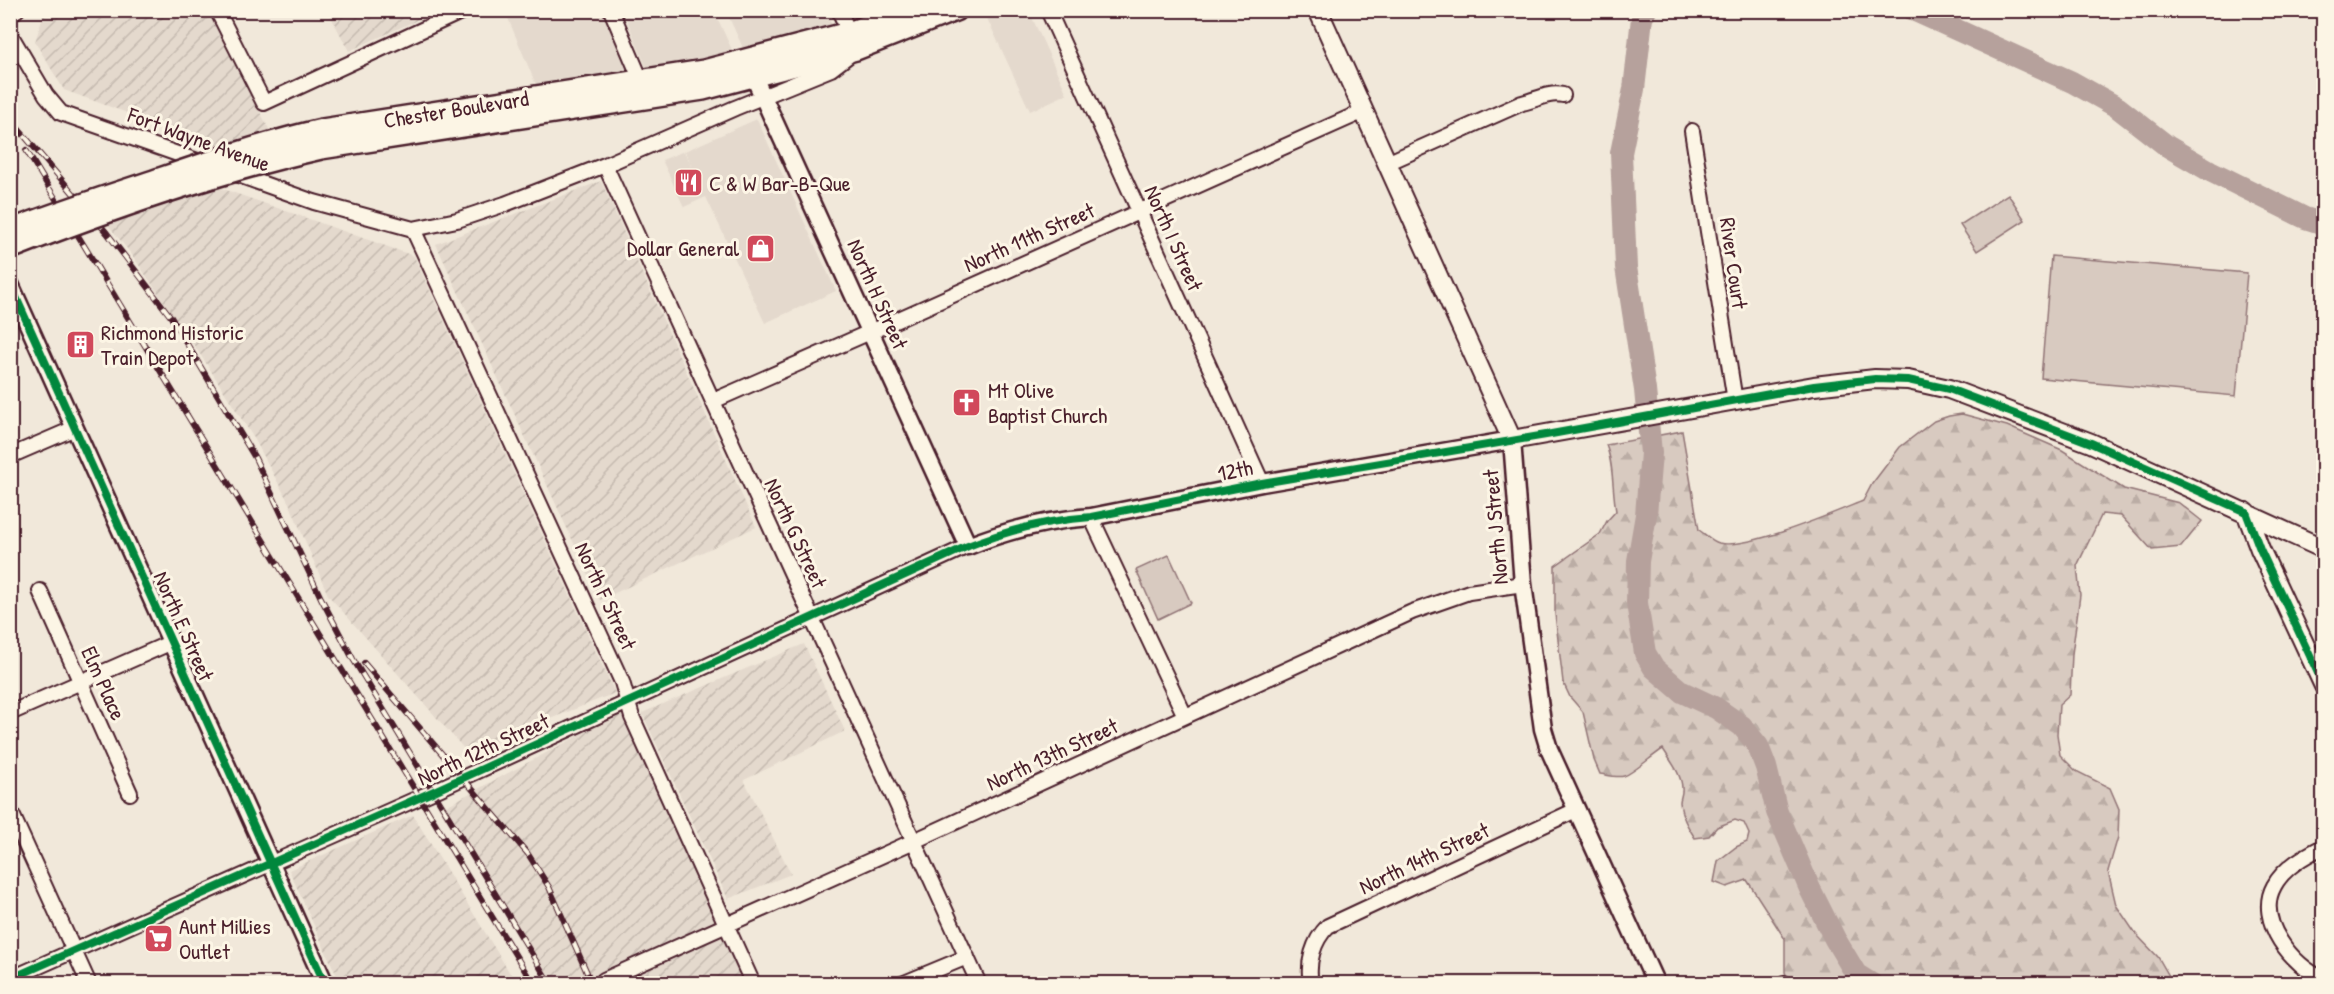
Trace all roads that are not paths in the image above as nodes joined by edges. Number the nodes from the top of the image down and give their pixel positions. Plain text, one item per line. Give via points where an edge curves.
1 (17, 10) edge
2 (218, 10) edge
3 (465, 10) edge
4 (611, 10) edge
5 (839, 10) edge
6 (908, 10) edge
7 (955, 10) edge
8 (1048, 10) edge
9 (1318, 10) edge
10 (10, 14) edge
11 (10, 34) edge
12 (853, 41) junction
13 (750, 69) junction
14 (645, 90) junction
15 (1563, 95) dead end
16 (765, 97) junction
17 (1364, 111) junction
18 (1692, 131) dead end
19 (321, 139) junction
20 (1387, 163) junction
21 (605, 165) junction
22 (1139, 211) junction
23 (413, 229) junction
24 (10, 231) edge
25 (10, 248) edge
26 (10, 284) edge
27 (870, 332) junction
28 (713, 400) junction
29 (1735, 401) junction
30 (75, 428) junction
31 (1512, 440) junction
32 (10, 456) edge
33 (1262, 483) junction
34 (2246, 512) junction
35 (1091, 517) junction
36 (968, 546) junction
37 (2324, 549) edge
38 (1523, 584) junction
39 (40, 591) dead end
40 (812, 619) junction
41 (172, 642) junction
42 (80, 682) junction
43 (2324, 686) edge
44 (628, 702) junction
45 (10, 713) edge
46 (1185, 716) junction
47 (130, 793) dead end
48 (10, 810) edge
49 (1576, 810) junction
50 (914, 841) junction
51 (2324, 846) edge
52 (271, 863) junction
53 (726, 924) junction
54 (74, 950) junction
55 (967, 957) junction
56 (10, 979) edge
57 (2324, 979) edge
58 (604, 980) dead end
59 (90, 984) edge
60 (325, 984) edge
61 (753, 984) edge
62 (902, 984) edge
63 (979, 984) edge
64 (1311, 984) edge
65 (1656, 984) edge

1 - 10 street
2 - 3 street via 264,102
4 - 14 street
5 - 12 street
6 - 12 highway, Chester Boulevard
7 - 12 highway, Chester Boulevard
8 - 22 street, North I Street
9 - 17 main road, North J Street
11 - 23 street, Fort Wayne Avenue via 61,113 314,202
12 - 13 highway, Chester Boulevard
12 - 16 street, Chester Boulevard via 831,69
13 - 14 highway, Chester Boulevard via 704,71
13 - 16 street, North H Street
14 - 19 highway, Chester Boulevard
15 - 20 street via 1553,93 1522,103
16 - 21 street, Chester Boulevard
16 - 27 street, North H Street
17 - 20 main road, North J Street
17 - 22 street, North 11th Street
18 - 29 street, River Court
19 - 24 highway, Chester Boulevard, bridge via 282,139 65,209
19 - 25 highway, Chester Boulevard, bridge via 281,157 74,223
20 - 31 main road, North J Street
21 - 23 street, Chester Boulevard via 457,220
21 - 28 street, North G Street
22 - 27 street, North 11th Street
22 - 33 street, North I Street
23 - 44 street, North F Street
26 - 30 street, North E Street
27 - 28 street, North 11th Street
27 - 36 street, North H Street
28 - 40 street, North G Street
29 - 31 main road
29 - 34 main road via 1875,379 1926,383 2091,443
30 - 32 street
30 - 41 street, North E Street
31 - 33 street, 12th
31 - 38 street, North J Street
33 - 35 street, 12th
34 - 37 main road
34 - 43 main road
35 - 36 street, 12th via 1021,527
35 - 46 street
36 - 40 street, North 12th Street
38 - 46 street, North 13th Street via 1451,597
38 - 49 street, North J Street via 1543,729
39 - 42 street, Elm Place
40 - 44 street, North 12th Street
40 - 50 street, North G Street
41 - 42 street
41 - 52 street, North E Street
42 - 45 street
42 - 47 street, Elm Place
44 - 52 street, North 12th Street
44 - 53 street, North F Street
46 - 50 street, North 13th Street
48 - 54 street
49 - 64 street, North 14th Street via 1328,926 1309,962
49 - 65 street, North J Street
50 - 53 street, North 13th Street
50 - 55 street, North G Street
51 - 57 street via 2287,869 2273,888 2270,909 2285,950 2293,960
52 - 54 street, North 12th Street
52 - 60 street, North E Street
53 - 58 street, North 13th Street
53 - 61 street, North F Street
54 - 56 street, North 12th Street
54 - 59 street
55 - 62 street
55 - 63 street, North G Street

